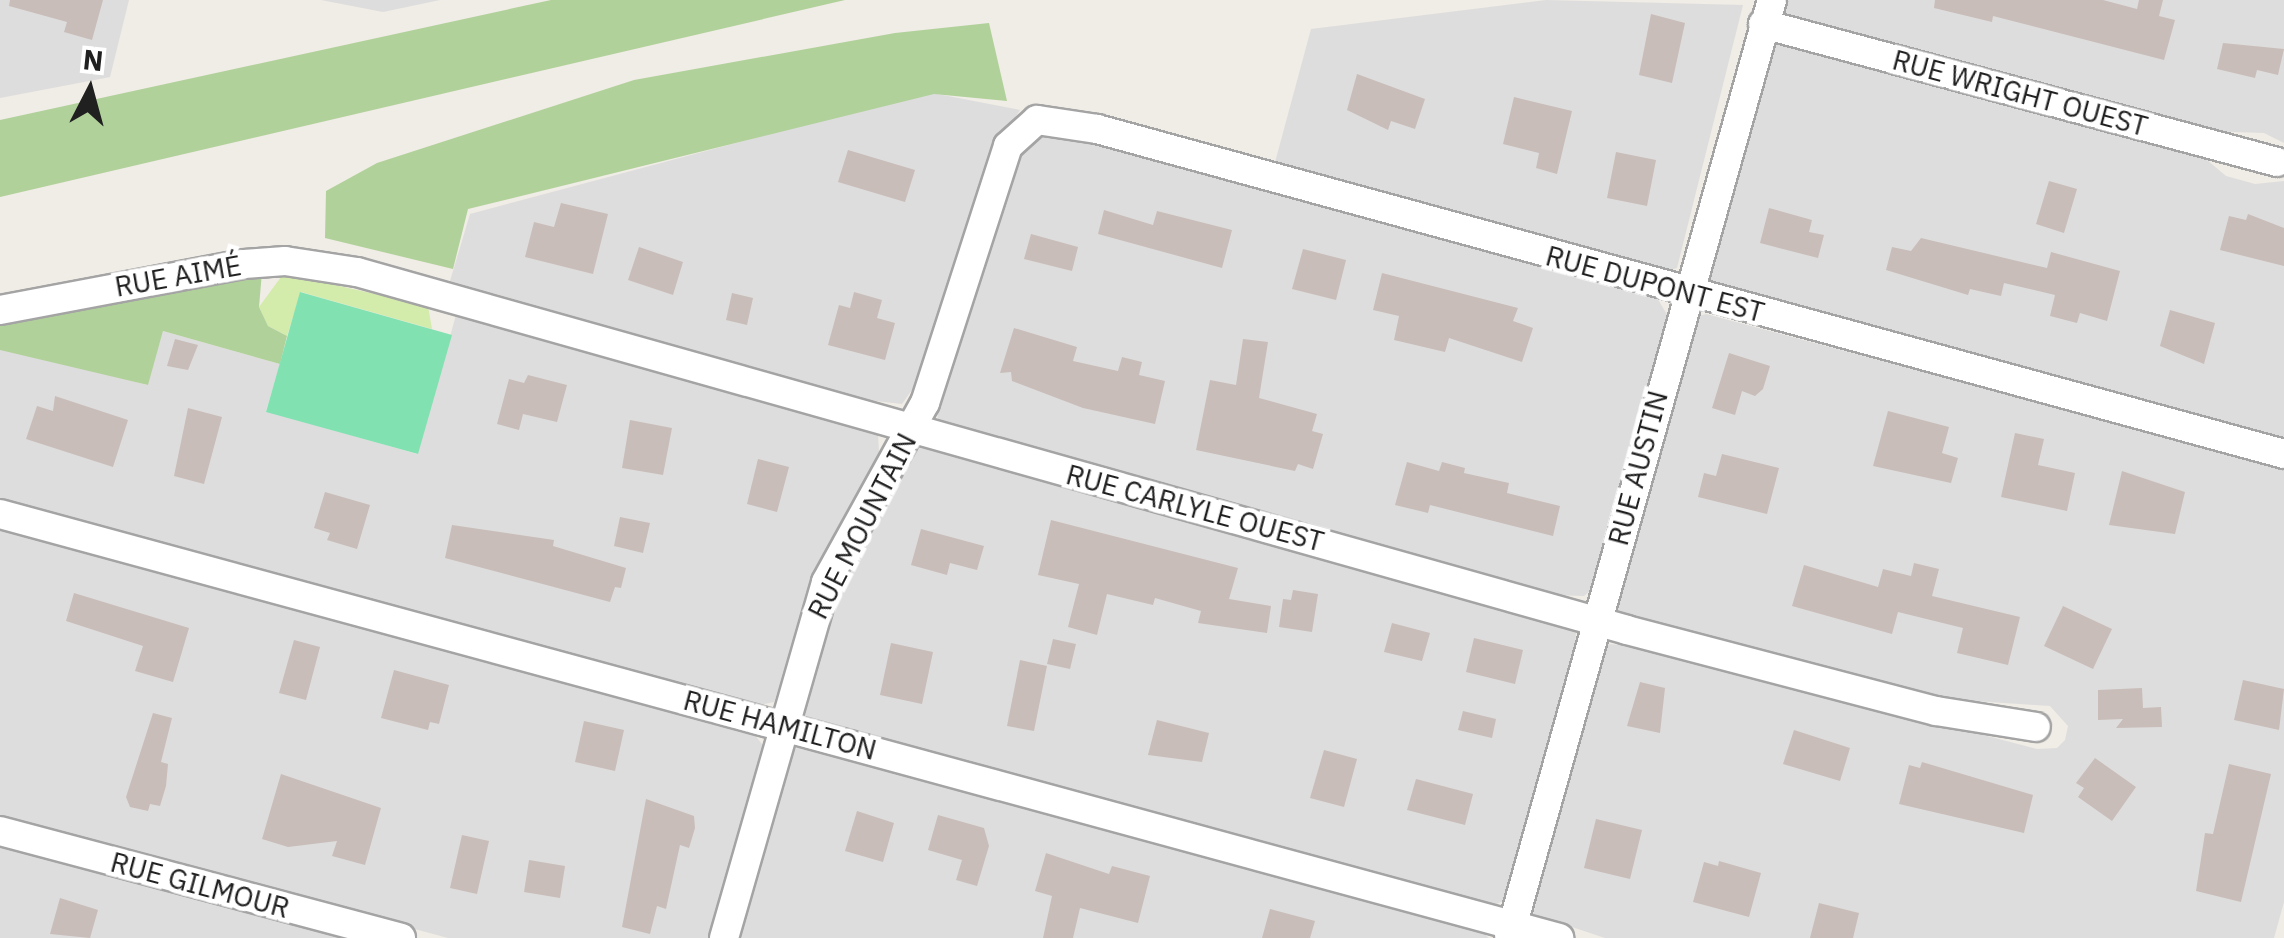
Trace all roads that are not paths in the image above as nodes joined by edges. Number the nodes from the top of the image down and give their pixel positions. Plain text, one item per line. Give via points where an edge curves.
1 (1768, 12) edge
2 (1026, 124) joint
3 (2278, 162) dead end
4 (358, 272) joint
5 (1686, 293) junction
6 (0, 310) edge
7 (912, 426) junction
8 (2284, 454) edge
9 (0, 514) edge
10 (1597, 619) junction
11 (781, 725) junction
12 (2036, 726) dead end
13 (0, 831) edge
14 (1511, 932) edge
15 (400, 938) edge
16 (724, 938) edge
17 (1559, 938) edge

1 - 3 street, RUE WRIGHT OUEST
1 - 5 street, RUE AUSTIN
2 - 5 street, RUE DUPONT EST via 1050,120 1096,129
2 - 7 street, RUE MOUNTAIN via 999,166
4 - 6 street, RUE AIMÉ via 244,264
4 - 7 street, RUE CARLYLE OUEST
5 - 8 street, RUE DUPONT EST
5 - 10 street, RUE AUSTIN
7 - 10 street, RUE CARLYLE OUEST
7 - 11 street, RUE MOUNTAIN via 826,582
9 - 11 street, RUE HAMILTON
10 - 12 street, RUE CARLYLE OUEST via 1936,711
10 - 14 street, RUE AUSTIN
11 - 14 street, RUE HAMILTON
11 - 16 street, RUE MOUNTAIN
13 - 15 street, RUE GILMOUR
14 - 17 street, RUE HAMILTON

